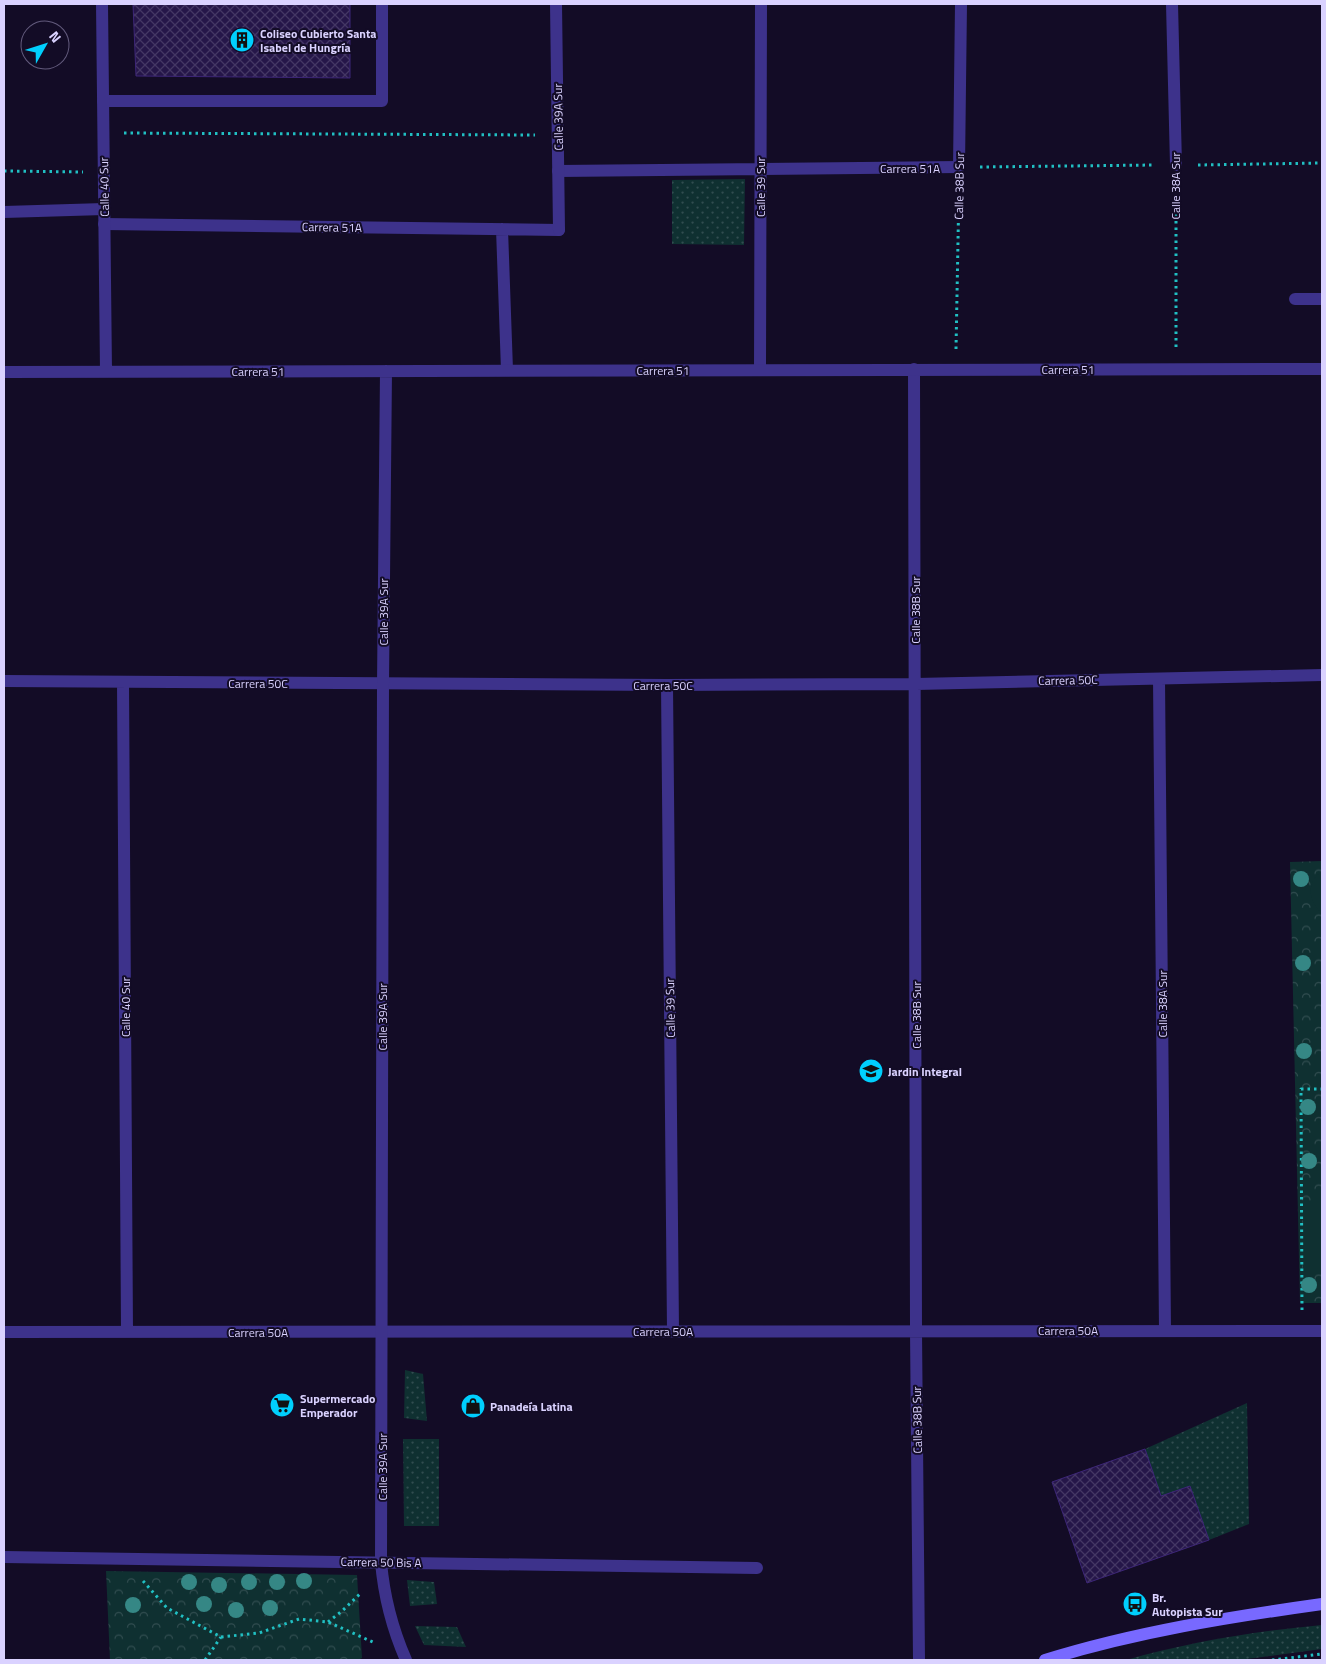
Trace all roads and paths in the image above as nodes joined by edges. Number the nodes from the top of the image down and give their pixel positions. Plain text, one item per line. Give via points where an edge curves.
1 (102, 4) edge
2 (382, 4) edge
3 (556, 4) edge
4 (761, 4) edge
5 (961, 4) edge
6 (1172, 4) edge
7 (103, 101) junction
8 (103, 133) junction
9 (558, 135) junction
10 (1322, 163) edge
11 (1176, 165) junction
12 (959, 167) junction
13 (760, 168) junction
14 (4, 171) edge
15 (558, 171) junction
16 (104, 172) junction
17 (104, 210) junction
18 (4, 212) edge
19 (104, 224) junction
20 (502, 229) junction
21 (559, 230) joint
22 (1322, 299) edge
23 (1295, 300) dead end
24 (956, 369) junction
25 (1176, 369) junction
26 (1322, 369) edge
27 (386, 370) junction
28 (508, 370) junction
29 (760, 370) junction
30 (914, 370) junction
31 (106, 371) junction
32 (4, 372) edge
33 (1322, 675) edge
34 (1159, 678) junction
35 (4, 681) edge
36 (123, 682) junction
37 (383, 684) junction
38 (916, 684) junction
39 (667, 685) junction
40 (1322, 1089) edge
41 (916, 1330) junction
42 (1165, 1330) junction
43 (1322, 1330) edge
44 (382, 1331) junction
45 (673, 1331) junction
46 (1302, 1331) junction
47 (4, 1332) edge
48 (127, 1332) junction
49 (4, 1557) edge
50 (126, 1559) junction
51 (381, 1562) junction
52 (757, 1568) dead end
53 (1322, 1604) edge
54 (328, 1622) junction
55 (221, 1637) junction
56 (380, 1645) dead end
57 (1322, 1654) edge
58 (205, 1660) edge
59 (406, 1660) edge
60 (920, 1660) edge
61 (1045, 1660) edge
62 (1272, 1660) edge

1 - 7 street, Calle 40 Sur
2 - 7 street via 382,101
3 - 9 street, Calle 39A Sur
4 - 13 street, Calle 39 Sur
5 - 12 street, Calle 38B Sur
6 - 11 street, Calle 38A Sur
7 - 8 street, Calle 40 Sur
8 - 9 path
8 - 16 street, Calle 40 Sur
9 - 15 street, Calle 39A Sur
10 - 11 path
11 - 12 path
11 - 25 path, Calle 38A Sur
12 - 13 street, Carrera 51A
12 - 24 path, Calle 38B Sur
13 - 15 street, Carrera 51A
13 - 29 street, Calle 39 Sur
14 - 16 path
15 - 21 street, Calle 39A Sur
16 - 17 street, Calle 40 Sur
17 - 18 street
17 - 19 street, Calle 40 Sur
19 - 20 street, Carrera 51A
19 - 31 street, Calle 40 Sur
20 - 21 street, Carrera 51A
20 - 28 street
22 - 23 street
24 - 25 street, Carrera 51
24 - 30 street, Carrera 51
25 - 26 street, Carrera 51
27 - 28 street, Carrera 51
27 - 31 street, Carrera 51
27 - 37 street, Calle 39A Sur
28 - 29 street, Carrera 51
29 - 30 street, Carrera 51
30 - 38 street, Calle 38B Sur
31 - 32 street, Carrera 51
33 - 34 street, Carrera 50C
34 - 38 street, Carrera 50C
34 - 42 street, Calle 38A Sur
35 - 36 street, Carrera 50C
36 - 37 street, Carrera 50C
36 - 48 street, Calle 40 Sur
37 - 39 street, Carrera 50C
37 - 44 street, Calle 39A Sur
38 - 39 street, Carrera 50C
38 - 41 street, Calle 38B Sur
39 - 45 street, Calle 39 Sur
40 - 46 path via 1302,1089
41 - 42 street, Carrera 50A
41 - 45 street, Carrera 50A
41 - 60 street, Calle 38B Sur
42 - 46 street, Carrera 50A
43 - 46 street, Carrera 50A
44 - 45 street, Carrera 50A
44 - 48 street, Carrera 50A
44 - 51 street, Calle 39A Sur
47 - 48 street, Carrera 50A
49 - 50 street, Carrera 50 Bis A
50 - 51 street, Carrera 50 Bis A
50 - 55 path via 167,1608
51 - 52 street, Carrera 50 Bis A
51 - 54 path via 356,1599
51 - 59 street, Calle 39A Sur via 389,1614
53 - 61 main road via 1139,1636
54 - 55 path via 298,1619 259,1633
54 - 56 path
55 - 58 path
57 - 62 path

